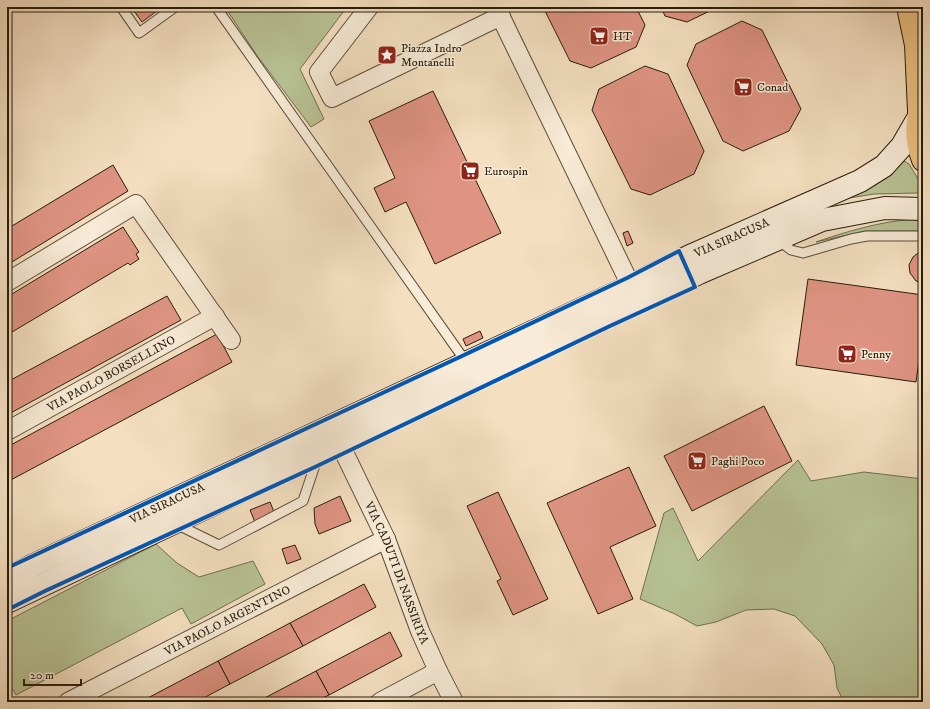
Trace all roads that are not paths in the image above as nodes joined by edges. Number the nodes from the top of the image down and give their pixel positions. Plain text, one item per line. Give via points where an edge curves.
1 (121, 7) edge
2 (175, 7) edge
3 (216, 7) edge
4 (369, 7) edge
5 (908, 7) edge
6 (498, 12) edge
7 (920, 111) edge
8 (923, 160) edge
9 (923, 209) edge
10 (923, 236) edge
11 (777, 239) junction
12 (7, 282) edge
13 (631, 286) junction
14 (215, 316) junction
15 (231, 340) dead end
16 (466, 362) junction
17 (7, 431) edge
18 (340, 444) junction
19 (319, 453) junction
20 (174, 523) junction
21 (386, 539) junction
22 (7, 579) edge
23 (7, 602) edge
24 (438, 671) junction
25 (68, 702) edge
26 (380, 702) edge
27 (454, 702) edge

1 - 2 lane via 139,33
3 - 16 lane
4 - 6 street via 319,72 332,98
5 - 7 main road via 916,45
6 - 13 street
7 - 8 main road via 919,149
7 - 13 main road, VIA SIRACUSA via 902,146 884,166 860,181 690,256
9 - 11 main road, VIA SIRACUSA via 885,208 847,214 822,220
10 - 11 lane via 867,236 803,253 791,250
11 - 18 main road, VIA SIRACUSA via 699,273
12 - 14 street via 136,204
13 - 16 main road, VIA SIRACUSA
14 - 15 street
14 - 17 street, VIA PAOLO BORSELLINO
16 - 22 main road, VIA SIRACUSA
18 - 19 main road, VIA SIRACUSA
18 - 21 street, VIA CADUTI DI NASSIRIYA
19 - 20 main road, VIA SIRACUSA
19 - 20 lane via 304,501 219,545
20 - 23 main road, VIA SIRACUSA
21 - 24 street, VIA CADUTI DI NASSIRIYA via 420,631
21 - 25 street, VIA PAOLO ARGENTINO
24 - 26 street
24 - 27 street, VIA CADUTI DI NASSIRIYA

